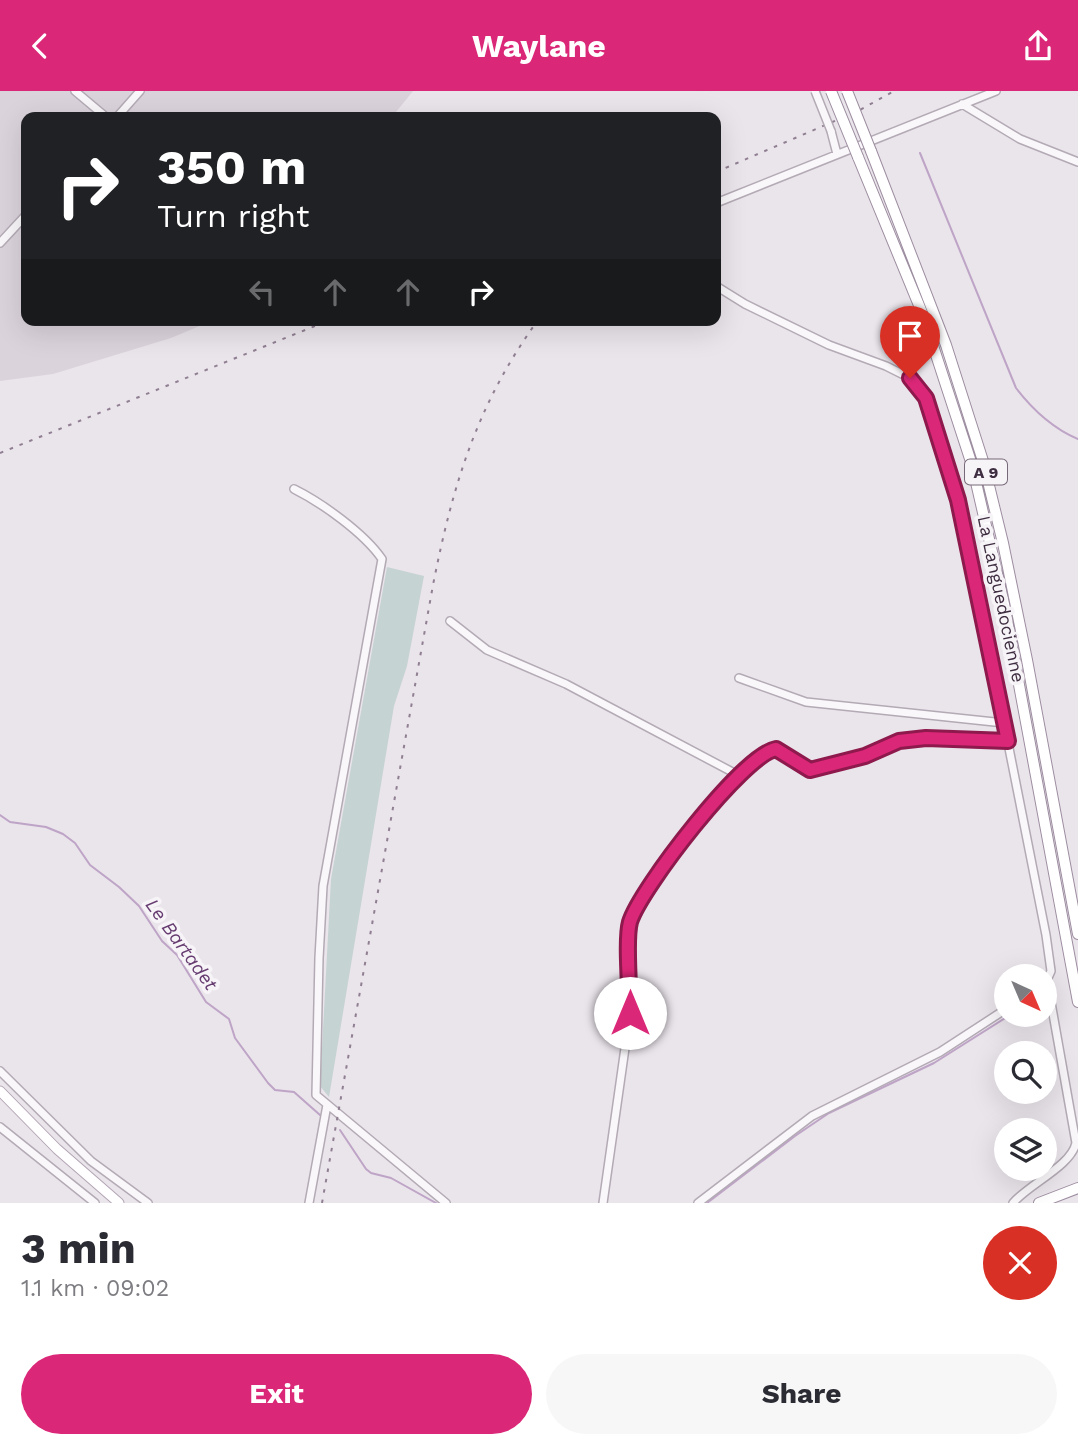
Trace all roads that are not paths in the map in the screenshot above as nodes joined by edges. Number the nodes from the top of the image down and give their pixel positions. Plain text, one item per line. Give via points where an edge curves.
1 (75, 91) edge
2 (140, 91) edge
3 (815, 91) edge
4 (831, 91) edge
5 (847, 91) edge
6 (996, 91) edge
7 (962, 104) junction
8 (100, 112) edge
9 (121, 112) edge
10 (837, 154) junction
11 (1078, 162) edge
12 (721, 201) edge
13 (21, 220) edge
14 (0, 243) edge
15 (721, 289) edge
16 (294, 489) dead end
17 (450, 621) dead end
18 (739, 678) dead end
19 (1004, 723) junction
20 (1008, 741) junction
21 (738, 775) junction
22 (1076, 913) edge
23 (1078, 934) edge
24 (1050, 964) edge
25 (1078, 1002) edge
26 (994, 1017) edge
27 (1054, 1027) edge
28 (0, 1071) edge
29 (0, 1091) edge
30 (327, 1105) junction
31 (0, 1126) edge
32 (1077, 1190) edge
33 (95, 1203) edge
34 (119, 1203) edge
35 (148, 1203) edge
36 (309, 1203) edge
37 (446, 1203) edge
38 (603, 1203) edge
39 (698, 1203) edge
40 (1013, 1203) edge
41 (1039, 1203) edge
42 (1048, 1203) edge

1 - 8 street
2 - 9 street
3 - 10 street, bridge
4 - 25 highway, La Languedocienne / A 9, bridge via 923,316 972,465 1004,604
5 - 22 highway, La Languedocienne / A 9, bridge via 942,334 983,461
6 - 7 street
7 - 10 street
7 - 11 street via 1020,139
10 - 12 street
13 - 14 street
15 - 19 street via 829,345 910,378 926,398 966,531
16 - 30 street via 361,537 382,559 323,886 315,1081 316,1095
17 - 21 street via 487,650 566,684
18 - 19 street via 806,702
19 - 20 street
20 - 21 street via 899,741 865,756 810,770 776,749
20 - 24 street
21 - 38 street via 637,904 629,926 630,1013
22 - 23 highway, La Languedocienne / A 9
26 - 39 street via 940,1052 812,1116
27 - 40 street via 1075,1148
28 - 35 street via 91,1161
29 - 34 main road
30 - 36 street
30 - 37 street
31 - 33 street
32 - 41 highway
32 - 42 highway

